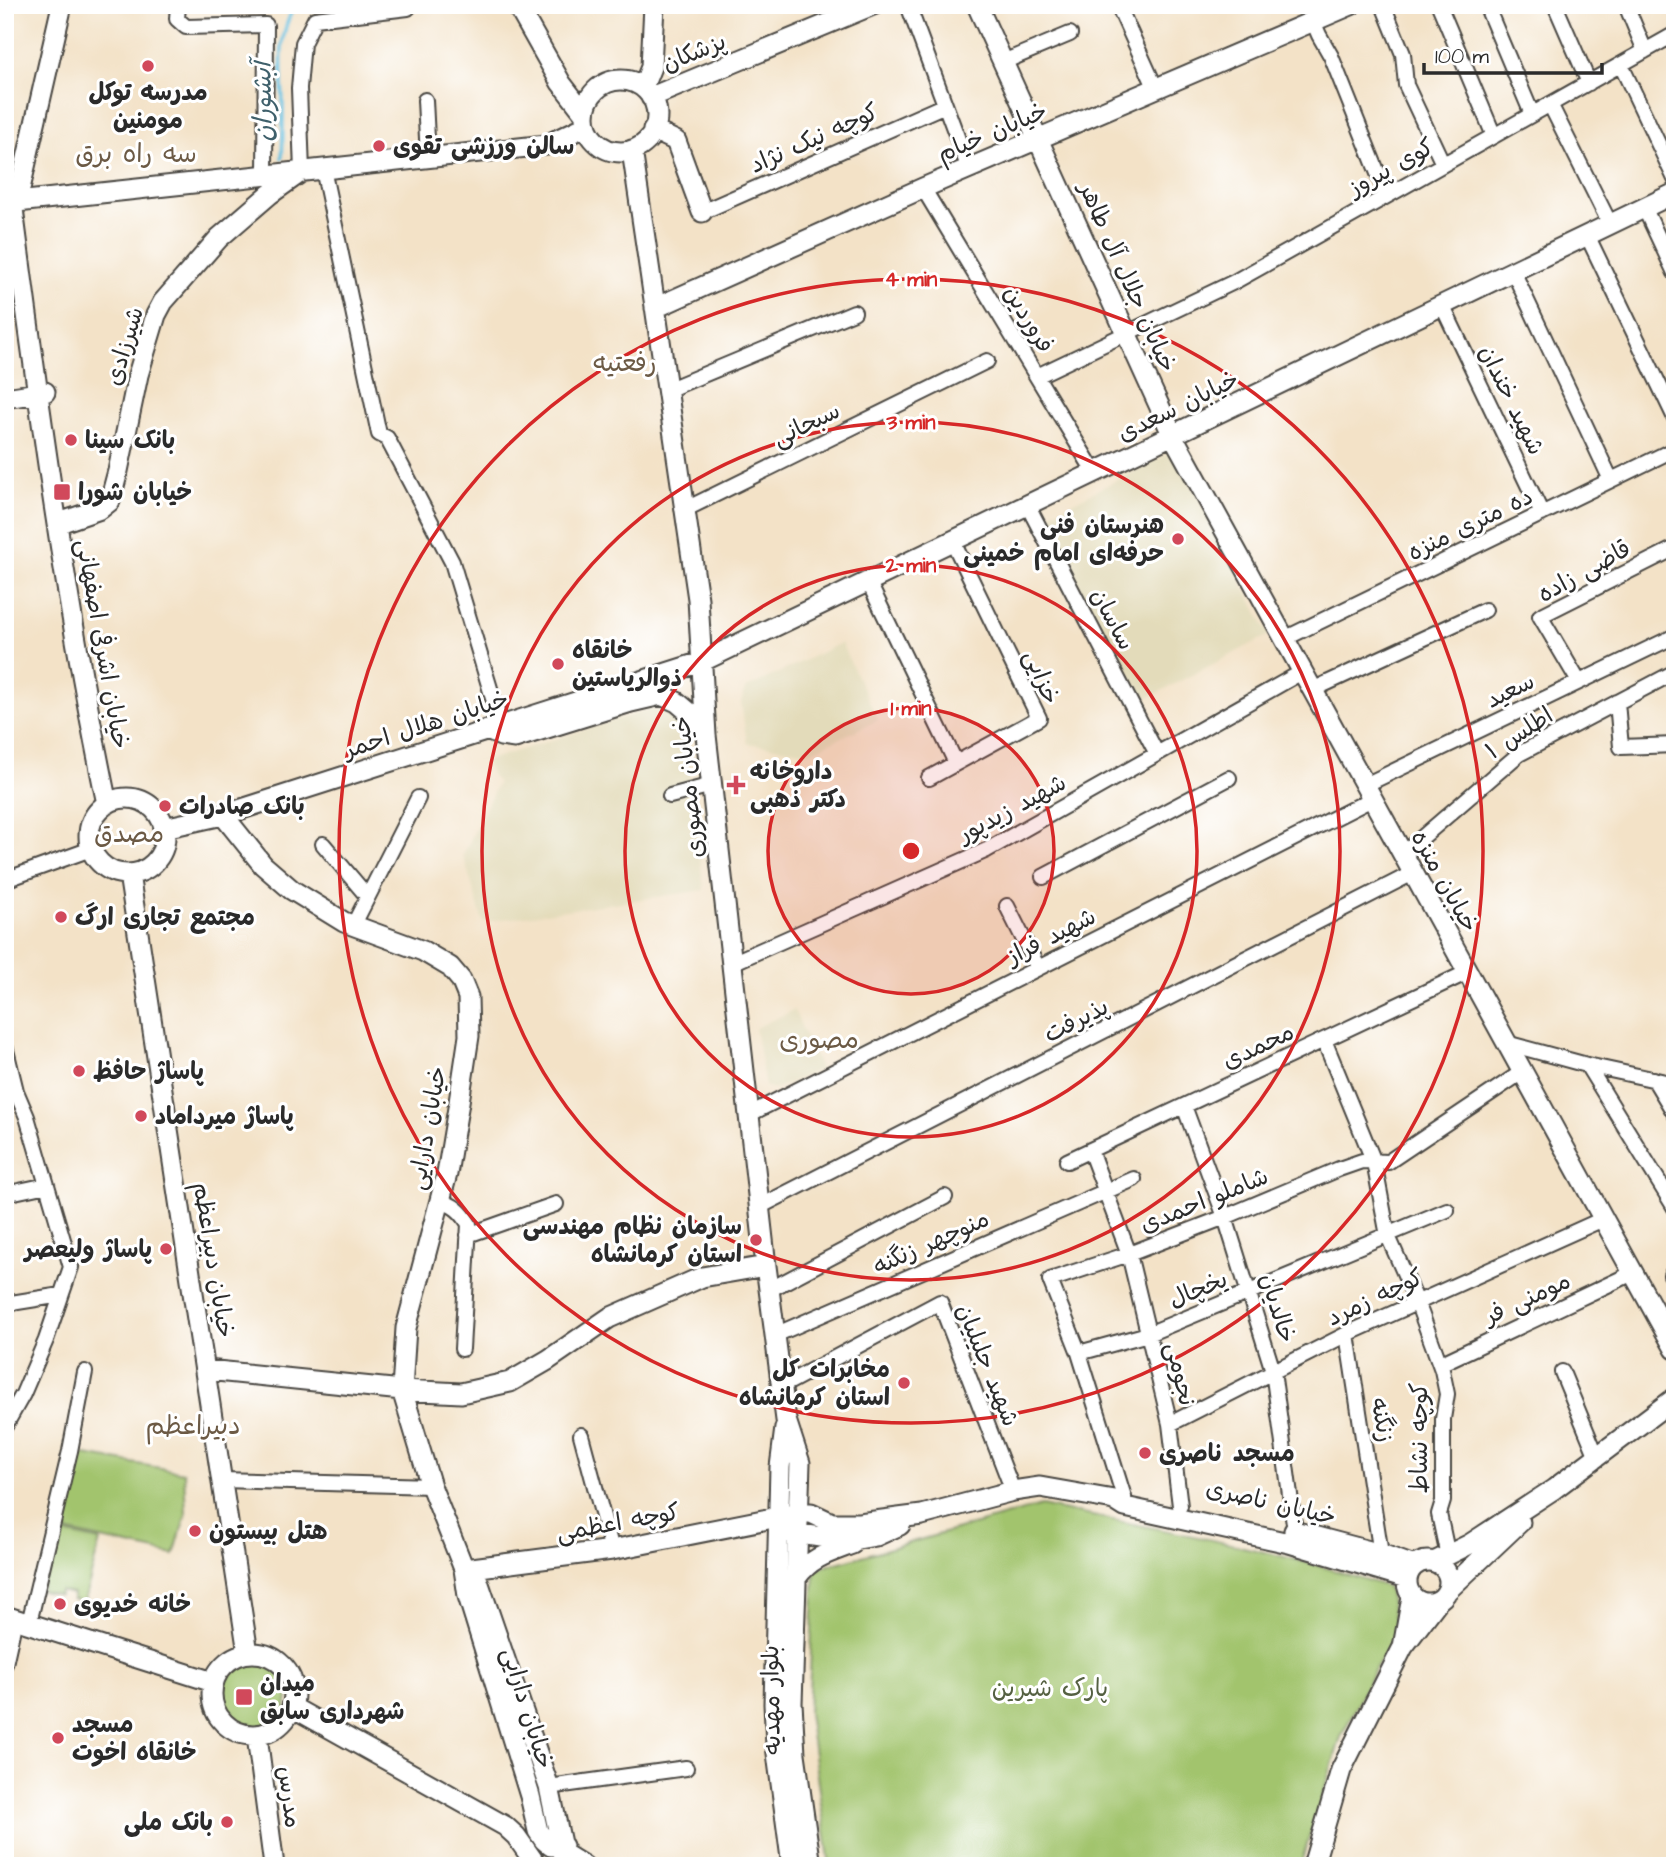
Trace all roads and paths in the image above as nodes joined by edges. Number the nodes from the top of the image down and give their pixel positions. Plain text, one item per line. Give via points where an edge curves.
1 (62, 5) edge
2 (178, 5) edge
3 (325, 5) edge
4 (517, 5) edge
5 (654, 5) edge
6 (873, 5) edge
7 (908, 5) edge
8 (977, 5) edge
9 (1118, 5) edge
10 (1350, 5) edge
11 (1383, 5) edge
12 (1438, 5) edge
13 (1486, 5) edge
14 (1555, 5) edge
15 (1626, 5) edge
16 (408, 8) dead end
17 (315, 19) junction
18 (1313, 21) junction
19 (1070, 34) dead end
20 (1675, 34) edge
21 (1645, 51) junction
22 (1003, 62) junction
23 (1621, 65) junction
24 (1588, 83) junction
25 (1156, 89) junction
26 (647, 92) junction
27 (425, 100) dead end
28 (1550, 104) junction
29 (945, 105) junction
30 (1532, 114) junction
31 (585, 120) junction
32 (653, 131) junction
33 (1494, 136) junction
34 (1039, 139) junction
35 (632, 150) junction
36 (428, 158) junction
37 (1443, 164) junction
38 (323, 169) junction
39 (969, 169) junction
40 (302, 172) junction
41 (265, 175) junction
42 (1675, 179) edge
43 (923, 188) junction
44 (1675, 193) edge
45 (1387, 196) junction
46 (17, 202) junction
47 (1644, 208) junction
48 (702, 212) joint
49 (1610, 224) junction
50 (1587, 235) junction
51 (1513, 271) junction
52 (1675, 273) edge
53 (1442, 305) junction
54 (655, 308) junction
55 (854, 312) dead end
56 (1126, 333) junction
57 (987, 360) dead end
58 (1037, 376) junction
59 (667, 390) junction
60 (41, 392) junction
61 (5, 398) edge
62 (1675, 418) edge
63 (1172, 436) junction
64 (1675, 449) edge
65 (1095, 473) junction
66 (1611, 480) junction
67 (1028, 506) junction
68 (684, 510) junction
69 (1542, 514) junction
70 (65, 521) junction
71 (953, 542) junction
72 (1675, 548) edge
73 (869, 583) junction
74 (1485, 610) dead end
75 (1675, 636) edge
76 (1284, 639) junction
77 (701, 662) junction
78 (1302, 672) junction
79 (1675, 672) edge
80 (1579, 682) junction
81 (1312, 690) junction
82 (1617, 702) junction
83 (494, 727) junction
84 (706, 735) junction
85 (1675, 744) edge
86 (1157, 754) junction
87 (956, 763) junction
88 (929, 778) dead end
89 (1229, 778) dead end
90 (712, 785) junction
91 (1368, 792) junction
92 (670, 796) dead end
93 (418, 798) dead end
94 (112, 802) junction
95 (223, 815) junction
96 (164, 828) junction
97 (323, 844) dead end
98 (91, 849) junction
99 (1403, 854) junction
100 (1413, 873) junction
101 (129, 874) junction
102 (1043, 877) dead end
103 (5, 880) edge
104 (367, 896) junction
105 (1007, 906) dead end
106 (353, 926) junction
107 (732, 963) junction
108 (1038, 968) junction
109 (1468, 972) junction
110 (1324, 1040) junction
111 (1506, 1043) junction
112 (5, 1046) edge
113 (1587, 1065) junction
114 (1522, 1072) junction
115 (1654, 1079) junction
116 (1675, 1084) edge
117 (1184, 1106) junction
118 (750, 1114) junction
119 (1675, 1114) edge
120 (1090, 1150) junction
121 (1067, 1161) dead end
122 (1374, 1162) junction
123 (1133, 1179) dead end
124 (47, 1185) junction
125 (1106, 1191) junction
126 (5, 1194) edge
127 (945, 1197) dead end
128 (440, 1201) junction
129 (556, 1204) dead end
130 (759, 1207) junction
131 (1675, 1208) edge
132 (1447, 1210) dead end
133 (1225, 1217) junction
134 (1603, 1219) junction
135 (468, 1235) junction
136 (1388, 1236) junction
137 (1129, 1254) junction
138 (766, 1266) junction
139 (1633, 1273) junction
140 (769, 1290) junction
141 (1250, 1293) junction
142 (61, 1295) junction
143 (1417, 1302) junction
144 (5, 1304) edge
145 (1148, 1334) junction
146 (1347, 1334) junction
147 (775, 1335) junction
148 (462, 1349) dead end
149 (1675, 1349) edge
150 (1079, 1353) junction
151 (1440, 1364) junction
152 (206, 1370) junction
153 (1273, 1371) junction
154 (85, 1372) dead end
155 (1562, 1373) dead end
156 (782, 1386) junction
157 (402, 1390) junction
158 (1675, 1398) edge
159 (1170, 1424) junction
160 (5, 1426) edge
161 (581, 1435) dead end
162 (1597, 1457) junction
163 (223, 1480) junction
164 (431, 1486) junction
165 (1554, 1489) junction
166 (1013, 1491) junction
167 (1121, 1501) junction
168 (1180, 1506) junction
169 (922, 1515) junction
170 (789, 1524) junction
171 (1295, 1531) junction
172 (876, 1536) junction
173 (612, 1550) junction
174 (1381, 1555) junction
175 (1441, 1559) junction
176 (464, 1569) junction
177 (1410, 1572) junction
178 (797, 1577) junction
179 (1443, 1596) junction
180 (1412, 1597) junction
181 (16, 1619) edge
182 (1403, 1647) junction
183 (248, 1653) junction
184 (5, 1664) edge
185 (213, 1682) junction
186 (783, 1704) junction
187 (292, 1707) junction
188 (257, 1735) junction
189 (686, 1768) dead end
190 (551, 1794) junction
191 (532, 1806) junction
192 (552, 1860) edge
193 (274, 1866) edge
194 (584, 1866) edge
195 (792, 1866) edge
196 (811, 1866) edge
197 (1313, 1866) edge

1 - 46 main road, خیابان اشرفی اصفهانی
2 - 41 street via 177,19 186,27 265,25
3 - 17 street
4 - 31 main road
5 - 26 main road
6 - 26 main road, پزشکان
7 - 29 street
8 - 22 main road, خیابان جلال آل طاهر
9 - 25 street
10 - 18 main road, خیابان خیام
11 - 37 street via 1403,54 1406,85
12 - 33 street
13 - 30 street
14 - 24 street
15 - 21 street
16 - 17 street
17 - 40 street via 303,43 299,88
18 - 25 main road, خیابان خیام
18 - 45 street
19 - 22 street
20 - 21 street, کوی پیروز
21 - 23 street, کوی پیروز
22 - 34 main road, خیابان جلال آل طاهر
23 - 24 street, کوی پیروز
23 - 42 street
24 - 28 street, کوی پیروز
25 - 34 main road, خیابان خیام
26 - 31 main road via 622,80 604,84 587,102
26 - 32 main road via 657,117
27 - 36 street
28 - 30 street, کوی پیروز
28 - 49 street
29 - 39 street
29 - 48 street, کوچه نیک نژاد
30 - 33 street, کوی پیروز
31 - 35 main road via 590,135 604,148
31 - 36 main road via 546,145
32 - 35 main road
32 - 48 main road via 676,141
33 - 37 street, کوی پیروز
34 - 39 main road, خیابان خیام
34 - 56 main road, خیابان جلال آل طاهر
35 - 54 main road, خیابان مصوری
36 - 38 main road
37 - 45 street, کوی پیروز
38 - 40 main road
38 - 83 street via 379,434 387,438 452,562
39 - 43 main road, خیابان خیام
40 - 41 main road
40 - 70 main road, شیرزادی via 219,238 163,302 138,375 110,500 100,509
41 - 46 main road
43 - 54 main road, خیابان خیام
43 - 58 street, فروردین
44 - 47 main road, خیابان سعدی
45 - 56 street, کوی پیروز via 1234,282
46 - 60 main road, خیابان اشرفی اصفهانی
47 - 49 main road, خیابان سعدی
47 - 52 street
49 - 50 main road, خیابان سعدی
50 - 51 main road, خیابان سعدی
50 - 62 street
51 - 53 main road, خیابان سعدی
51 - 66 street
53 - 63 main road, خیابان سعدی
53 - 69 street, شهید خندان
54 - 59 main road, خیابان مصوری
55 - 59 street
56 - 58 street, کوی پیروز
56 - 63 main road, خیابان جلال آل طاهر
57 - 68 street, سبحانی
58 - 65 street, فروردین
59 - 68 main road, خیابان مصوری
60 - 61 main road
60 - 70 main road, خیابان اشرفی اصفهانی
60 - 94 main road, خیابان اشرفی اصفهانی via 85,699
63 - 65 main road, خیابان سعدی
63 - 76 main road, خیابان منزه
64 - 66 street, ده متری منزه
65 - 67 main road, خیابان سعدی
66 - 69 street, ده متری منزه
67 - 71 main road, خیابان سعدی
67 - 86 street, ساسان
68 - 77 main road, خیابان مصوری via 698,599
69 - 76 street, ده متری منزه
70 - 94 main road, خیابان اشرفی اصفهانی
71 - 73 main road, خیابان سعدی
71 - 87 street, خزایی via 1039,718
72 - 80 street, قاضی زاده via 1540,616
73 - 77 main road, خیابان سعدی
73 - 87 street
74 - 81 street
75 - 80 street, سعید
76 - 78 main road, خیابان منزه
77 - 83 main road, خیابان هلال احمر
77 - 84 main road, خیابان مصوری
78 - 81 main road, خیابان منزه
78 - 86 street, شهید زیدپور
79 - 82 street, اطلس ۱
80 - 91 street, سعید
81 - 91 main road, خیابان منزه
82 - 85 street via 1621,747
82 - 99 street, اطلس ۱ via 1519,754
83 - 84 main road via 501,736 515,737 661,695 690,713
83 - 95 main road, خیابان هلال احمر
84 - 90 main road, خیابان مصوری
86 - 107 street, شهید زیدپور via 987,850
87 - 88 street, خزایی
89 - 102 street
90 - 92 street
90 - 107 main road, خیابان مصوری
91 - 99 main road, خیابان منزه
91 - 108 street, شهید فراز
93 - 104 street
94 - 96 main road via 141,801 152,807
94 - 98 main road via 99,810 90,829
95 - 96 main road, خیابان هلال احمر
95 - 106 main road, خیابان دارایی via 263,865 321,910
96 - 101 main road via 163,849 157,859
97 - 104 street
98 - 101 main road via 106,868
98 - 103 street
99 - 100 main road, خیابان منزه
100 - 109 main road, خیابان منزه
100 - 130 street, پذیرفت
101 - 152 main road, خیابان دبیراعظم
104 - 106 street
105 - 108 street
106 - 128 main road, خیابان دارایی via 423,951 450,967 468,997 469,1036
107 - 118 main road, خیابان مصوری
108 - 118 street, شهید فراز
109 - 110 street, محمدی
109 - 111 main road, خیابان منزه
110 - 117 street, محمدی
110 - 122 street, کوچه نشاط
111 - 113 street
111 - 114 main road, خیابان منزه
112 - 124 street
113 - 115 street
113 - 131 street
114 - 122 street, شاملو احمدی via 1388,1161
114 - 134 main road, خیابان منزه
115 - 116 street
115 - 119 street
117 - 120 street, محمدی
117 - 133 street, خالدیان
118 - 130 main road, خیابان مصوری
120 - 121 street, محمدی
120 - 125 street, نجومی
122 - 133 street, شاملو احمدی via 1339,1169
122 - 136 street, کوچه نشاط
123 - 125 street, منوچهر زنگنه
124 - 126 street
124 - 142 street via 71,1267
125 - 137 street, نجومی
125 - 147 street, منوچهر زنگنه
127 - 140 street
128 - 135 street via 462,1213 469,1224
128 - 157 main road, خیابان دارایی via 406,1328
129 - 135 street
130 - 138 main road, خیابان مصوری
132 - 136 street, یخچال
133 - 137 street, شاملو احمدی
133 - 141 street, خالدیان
134 - 139 main road, خیابان منزه
134 - 143 street, کوچه زمرد
135 - 148 street
136 - 141 street, یخچال
136 - 143 street, کوچه نشاط
137 - 145 street, نجومی
137 - 150 street, شاملو احمدی via 1050,1280
138 - 140 main road, خیابان مصوری
138 - 157 main road via 702,1277 609,1318 510,1382 461,1393
139 - 149 main road, خیابان منزه
139 - 151 street, مومنی فر
140 - 147 main road, خیابان مصوری
141 - 145 street, یخچال
141 - 153 street, خالدیان
142 - 144 street
142 - 160 street via 42,1351
143 - 146 street, کوچه زمرد
143 - 151 street, کوچه نشاط
145 - 150 street, یخچال
145 - 159 street, نجومی
146 - 153 street, کوچه زمرد
146 - 174 street, زنگنه
147 - 156 main road, خیابان مصوری
150 - 167 street
151 - 175 street, کوچه نشاط via 1447,1394 1439,1514
152 - 157 main road
152 - 163 main road, خیابان دبیراعظم
153 - 159 street, کوچه زمرد
153 - 171 street, خالدیان
154 - 181 street via 70,1451
155 - 162 street
156 - 166 street, شهید جلیلیان via 940,1302
156 - 170 main road, خیابان مصوری via 786,1420 780,1468
157 - 164 main road, خیابان دارایی
158 - 162 main road
159 - 168 street, نجومی
161 - 173 street
162 - 165 main road
163 - 164 street
163 - 183 main road, خیابان دبیراعظم
164 - 176 main road, خیابان دارایی
165 - 175 main road
165 - 179 main road
166 - 167 main road, خیابان ناصری via 1055,1488
166 - 169 main road, خیابان ناصری
167 - 168 main road, خیابان ناصری
167 - 177 main road, خیابان ناصری
168 - 171 main road, خیابان ناصری
169 - 170 main road, خیابان ناصری via 846,1524 824,1521 811,1513
169 - 172 main road, خیابان ناصری
170 - 172 main road, خیابان ناصری via 840,1541
170 - 173 main road, کوچه اعظمی
170 - 178 main road, بلوار مهدیه
170 - 186 main road, بلوار مهدیه
171 - 174 main road, خیابان ناصری
172 - 178 main road via 813,1560
173 - 176 main road, کوچه اعظمی
174 - 177 main road, خیابان ناصری
175 - 177 main road via 1427,1561
175 - 179 main road via 1448,1577
176 - 190 main road, خیابان دارایی via 477,1578
176 - 191 main road, خیابان دارایی via 468,1596
177 - 180 main road via 1406,1584
178 - 186 main road, بلوار مهدیه
179 - 180 main road via 1424,1604
179 - 182 main road
180 - 182 main road
181 - 184 street
181 - 185 main road
182 - 197 main road via 1341,1770
183 - 185 main road via 227,1662
183 - 187 main road via 270,1657 287,1672
185 - 188 main road via 211,1695 220,1720 230,1730
186 - 195 main road, بلوار مهدیه via 776,1746
186 - 196 main road, بلوار مهدیه
187 - 188 main road via 279,1727
187 - 192 main road via 505,1826
188 - 193 main road, مدرس
189 - 190 street
190 - 191 main road via 550,1807 536,1810
190 - 192 main road, خیابان دارایی
191 - 192 main road, خیابان دارایی via 535,1822 551,1846
192 - 194 main road

